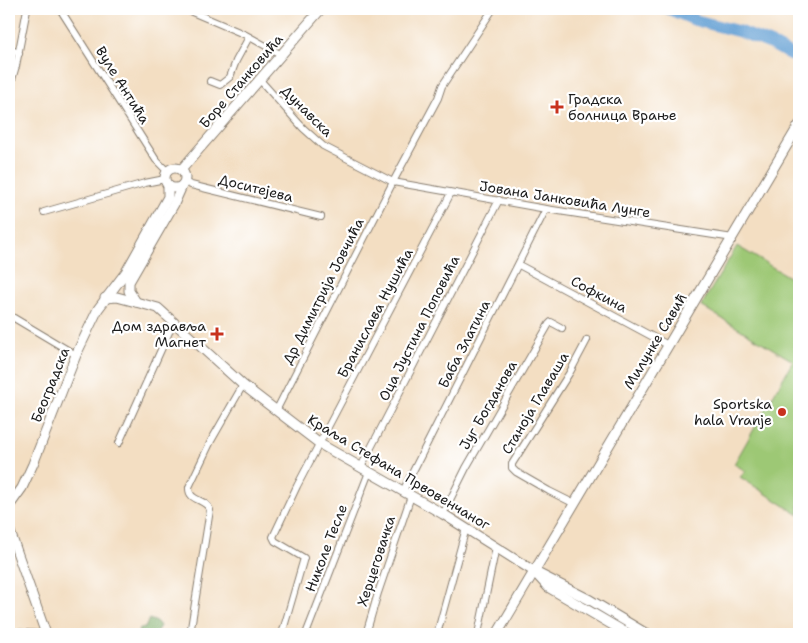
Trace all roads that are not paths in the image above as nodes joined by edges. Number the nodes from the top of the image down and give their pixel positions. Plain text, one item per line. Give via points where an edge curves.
1 (27, 9) edge
2 (60, 9) edge
3 (185, 9) edge
4 (321, 9) edge
5 (493, 9) edge
6 (249, 37) junction
7 (9, 48) edge
8 (18, 54) junction
9 (282, 55) junction
10 (16, 66) junction
11 (9, 68) edge
12 (260, 80) junction
13 (210, 81) dead end
14 (9, 90) edge
15 (799, 125) edge
16 (181, 170) junction
17 (167, 178) junction
18 (393, 182) junction
19 (183, 184) junction
20 (451, 193) junction
21 (499, 200) junction
22 (546, 209) junction
23 (44, 212) dead end
24 (321, 217) dead end
25 (733, 238) junction
26 (519, 265) junction
27 (105, 298) junction
28 (136, 302) junction
29 (9, 315) edge
30 (174, 321) junction
31 (562, 328) dead end
32 (587, 340) dead end
33 (668, 345) junction
34 (76, 355) junction
35 (243, 385) junction
36 (276, 411) junction
37 (120, 443) dead end
38 (320, 444) junction
39 (365, 469) junction
40 (407, 493) junction
41 (574, 504) junction
42 (10, 507) edge
43 (443, 514) junction
44 (466, 528) junction
45 (9, 529) edge
46 (496, 547) junction
47 (535, 572) junction
48 (548, 587) junction
49 (523, 591) junction
50 (590, 600) junction
51 (585, 609) junction
52 (9, 632) edge
53 (42, 634) edge
54 (46, 634) edge
55 (190, 634) edge
56 (282, 634) edge
57 (306, 634) edge
58 (366, 634) edge
59 (437, 634) edge
60 (478, 634) edge
61 (497, 634) edge
62 (628, 634) edge
63 (647, 634) edge

1 - 8 street
2 - 17 street, Вуле Антића
3 - 6 street
4 - 9 street, Боре Станковића
5 - 18 street, Др Димитрија Јовчића via 442,86
6 - 9 street
6 - 13 street via 227,80 220,85
7 - 8 street
8 - 10 street
9 - 12 street, Боре Станковића
10 - 11 street
10 - 14 street
12 - 16 street, Боре Станковића
12 - 18 street, Дунавска via 323,146
15 - 25 street, Милунке Савић
16 - 17 street via 175,168
16 - 19 street via 185,175
17 - 19 street via 175,188
17 - 23 street
17 - 27 street, Београдска via 168,197 119,282
18 - 20 street, Јована Јанковића Лунге
18 - 36 street, Др Димитрија Јовчића
19 - 24 street, Доситејева
19 - 28 street via 129,282 129,291
20 - 21 street, Јована Јанковића Лунге
20 - 38 street, Бранислава Нушића
21 - 22 street, Јована Јанковића Лунге
21 - 39 street, Оца Јустина Поповића
22 - 25 street, Јована Јанковића Лунге
22 - 26 street, Баба Златина
25 - 33 street, Милунке Савић
26 - 33 street, Софкина
26 - 40 street, Баба Златина
27 - 28 street, Краља Стефана Првовенчаног
27 - 34 street, Београдска
28 - 30 street, Краља Стефана Првовенчаног via 158,308
29 - 34 street
30 - 35 street, Краља Стефана Првовенчаног
30 - 37 street
31 - 43 street, Југ Богданова via 554,322 549,324
32 - 41 street, Станоја Главаша via 512,464 516,472
33 - 41 street, Милунке Савић
34 - 42 street, Београдска via 33,464
35 - 36 street, Краља Стефана Првовенчаног
35 - 55 street via 211,440 189,487 190,495 210,510
36 - 38 street, Краља Стефана Првовенчаног
38 - 39 street, Краља Стефана Првовенчаног
38 - 56 street, Бранислава Нушића via 273,537 304,558
39 - 40 street, Краља Стефана Првовенчаног
39 - 57 street, Николе Тесле
40 - 43 street, Краља Стефана Првовенчаног
40 - 58 street, Херцеговачка
41 - 47 street, Милунке Савић
43 - 44 street, Краља Стефана Првовенчаног
44 - 46 street, Краља Стефана Првовенчаног
44 - 59 street
45 - 54 street
46 - 47 street, Краља Стефана Првовенчаног
46 - 60 street
47 - 48 street, Краља Стефана Првовенчаног
47 - 49 street, Милунке Савић
47 - 50 street, Краља Стефана Првовенчаног
48 - 49 street via 536,586
48 - 51 street, Краља Стефана Првовенчаног
49 - 61 street, Милунке Савић
50 - 51 street
50 - 63 street, Краља Стефана Првовенчаног
51 - 62 street, Краља Стефана Првовенчаног
52 - 53 street

